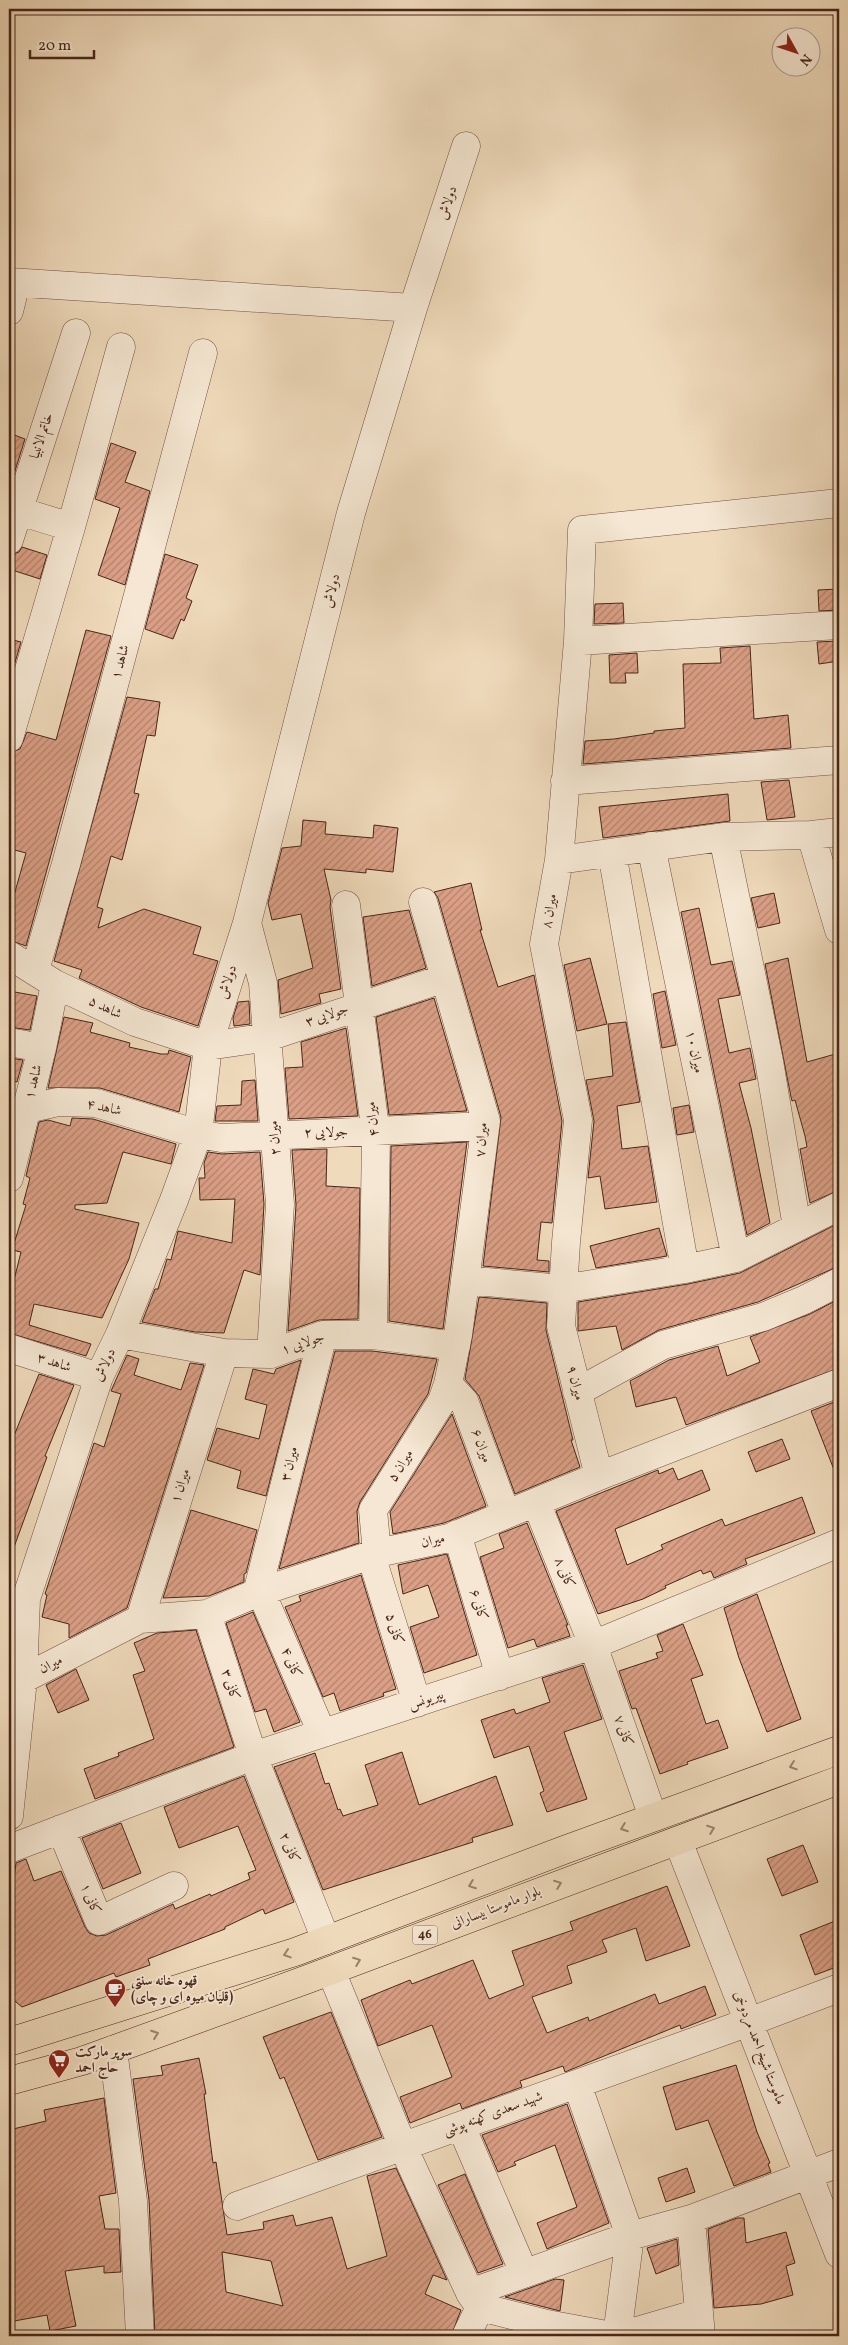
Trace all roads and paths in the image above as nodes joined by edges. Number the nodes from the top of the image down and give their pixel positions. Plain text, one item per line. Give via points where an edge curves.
1 (466, 146) dead end
2 (13, 283) edge
3 (413, 308) junction
4 (9, 311) edge
5 (76, 332) dead end
6 (121, 347) dead end
7 (203, 353) dead end
8 (839, 504) edge
9 (13, 510) edge
10 (71, 527) junction
11 (9, 540) edge
12 (839, 625) edge
13 (578, 641) junction
14 (9, 738) edge
15 (839, 760) edge
16 (564, 781) junction
17 (839, 832) edge
18 (811, 836) junction
19 (723, 837) junction
20 (651, 846) junction
21 (612, 852) junction
22 (559, 860) junction
23 (423, 902) dead end
24 (346, 906) dead end
25 (247, 923) junction
26 (839, 930) edge
27 (9, 955) edge
28 (45, 977) junction
29 (445, 978) junction
30 (359, 1005) junction
31 (268, 1037) junction
32 (9, 1042) edge
33 (208, 1046) junction
34 (42, 1048) junction
35 (18, 1111) edge
36 (485, 1126) junction
37 (375, 1132) junction
38 (198, 1134) junction
39 (275, 1135) junction
40 (9, 1178) edge
41 (839, 1206) edge
42 (797, 1227) junction
43 (736, 1258) junction
44 (685, 1269) junction
45 (465, 1280) junction
46 (839, 1282) edge
47 (562, 1290) junction
48 (120, 1334) junction
49 (323, 1335) junction
50 (373, 1335) junction
51 (456, 1346) junction
52 (9, 1348) edge
53 (224, 1353) junction
54 (271, 1354) junction
55 (99, 1377) junction
56 (839, 1383) edge
57 (448, 1384) junction
58 (577, 1392) junction
59 (599, 1476) junction
60 (536, 1502) junction
61 (506, 1514) junction
62 (456, 1534) junction
63 (839, 1543) edge
64 (374, 1554) junction
65 (259, 1592) junction
66 (26, 1599) junction
67 (207, 1614) junction
68 (140, 1620) junction
69 (9, 1636) edge
70 (593, 1645) junction
71 (500, 1676) junction
72 (23, 1679) junction
73 (417, 1703) junction
74 (322, 1733) junction
75 (839, 1750) edge
76 (252, 1756) junction
77 (839, 1780) edge
78 (9, 1816) edge
79 (653, 1817) junction
80 (61, 1829) junction
81 (678, 1841) junction
82 (9, 1849) edge
83 (174, 1886) dead end
84 (326, 1940) junction
85 (331, 1971) junction
86 (839, 1988) edge
87 (749, 2022) junction
88 (9, 2042) edge
89 (113, 2050) junction
90 (9, 2081) edge
91 (577, 2084) junction
92 (461, 2126) junction
93 (403, 2147) junction
94 (839, 2163) edge
95 (808, 2175) junction
96 (237, 2206) dead end
97 (691, 2219) junction
98 (630, 2236) junction
99 (839, 2254) edge
100 (524, 2273) junction
101 (475, 2300) junction
102 (700, 2325) edge
103 (140, 2336) edge
104 (466, 2336) edge
105 (612, 2336) edge
106 (618, 2336) edge

1 - 3 street, دولاش
2 - 3 street
2 - 4 street
3 - 25 street, دولاش via 352,513
5 - 9 street, خاتم الانبیا
6 - 10 street
7 - 28 street, شاهد ۱ via 66,864
8 - 13 street, میران ۸ via 582,530
9 - 10 street
9 - 11 street, خاتم الانبیا
10 - 14 street
12 - 13 street
13 - 16 street, میران ۸
15 - 16 street
16 - 22 street, میران ۸
17 - 18 street
18 - 19 street
18 - 26 street
19 - 20 street
19 - 42 street via 769,1061
20 - 21 street
20 - 43 street, میران ۱۰
21 - 22 street
21 - 44 street
22 - 47 street, میران ۸ via 544,944 578,1120
23 - 29 street, میران ۷
24 - 30 street, میران ۴
25 - 31 street, میران ۲ via 263,983
25 - 33 street, دولاش
27 - 28 street, شاهد ۵
28 - 33 street, شاهد ۵ via 135,1022
28 - 34 street, شاهد ۱
29 - 30 street, جولایی ۳
29 - 36 street, میران ۷
30 - 31 street, جولایی ۳
30 - 37 street, میران ۴
31 - 33 street, جولایی ۳
31 - 39 street, میران ۲
32 - 34 street
33 - 38 street, دولاش
34 - 35 street, شاهد ۱
35 - 38 street, شاهد ۴ via 58,1102 96,1103
35 - 40 street, شاهد ۱
36 - 37 street, جولایی ۲
36 - 45 street, میران ۷
37 - 39 street, جولایی ۲
37 - 50 street, میران ۴
38 - 39 street, جولایی ۲ via 221,1138
38 - 48 street, دولاش
39 - 54 street, میران ۲ via 280,1204
41 - 42 street
42 - 43 street
43 - 44 street
44 - 47 street
45 - 47 street
45 - 51 street, میران ۷
46 - 58 street via 763,1317 663,1345
47 - 58 street, میران ۹ via 561,1326
48 - 53 street, جولایی ۱
48 - 55 street, دولاش
49 - 50 street, جولایی ۱
49 - 54 street, جولایی ۱
49 - 65 street, میران ۳
50 - 51 street, جولایی ۱
51 - 57 street, میران ۷
52 - 55 street, شاهد ۳
53 - 54 street, جولایی ۱
53 - 68 street, میران ۱
55 - 66 street, دولاش
56 - 59 street, میران
57 - 61 street, میران ۶ via 464,1401
57 - 64 street, میران ۵ via 442,1401 373,1510
58 - 59 street, میران ۹
59 - 60 street, میران
60 - 61 street, میران
60 - 70 street, کانی ۸
61 - 62 street, میران
62 - 64 street, میران
62 - 71 street, کانی ۶
63 - 70 street, پیریونس
64 - 65 street, میران
64 - 73 street, کانی ۵
65 - 67 street, میران
65 - 74 street, کانی ۴
66 - 69 street
66 - 72 street, دولاش
67 - 68 street, میران
67 - 76 street, کانی ۳
68 - 72 street, میران
70 - 71 street, پیریونس
70 - 79 street, کانی ۷
71 - 73 street, پیریونس
72 - 78 street, دولاش
73 - 74 street, پیریونس
74 - 76 street, پیریونس
75 -> 79 main road, 46
76 - 80 street, پیریونس
76 - 84 street, کانی ۲
81 -> 77 main road, بلوار ماموستا بیسارانی / 46
79 -> 84 main road, 46
80 - 82 street, پیریونس
80 - 83 street, کانی ۱ via 99,1921
85 -> 81 main road, بلوار ماموستا بیسارانی / 46
81 - 87 street, ماموستا شیخ احمد مردوخی
84 -> 88 main road, 46
89 -> 85 main road, بلوار ماموستا بیسارانی / 46
85 - 93 street
86 - 87 street, شهید سعدی کهنه پوشی
87 - 91 street, شهید سعدی کهنه پوشی
87 - 95 street, ماموستا شیخ احمد مردوخی
89 - 90 main road, بلوار ماموستا بیسارانی / 46
89 - 103 street via 133,2201
91 - 92 street, شهید سعدی کهنه پوشی
91 - 98 street
92 - 93 street, شهید سعدی کهنه پوشی
92 - 100 street
93 - 96 street, شهید سعدی کهنه پوشی
93 - 101 street
94 - 95 street
95 - 97 street
95 - 99 street, ماموستا شیخ احمد مردوخی
97 - 98 street
97 - 102 street
98 - 100 street
98 - 106 street
100 - 101 street
101 - 104 street
101 - 105 street via 547,2324
102 - 106 street

